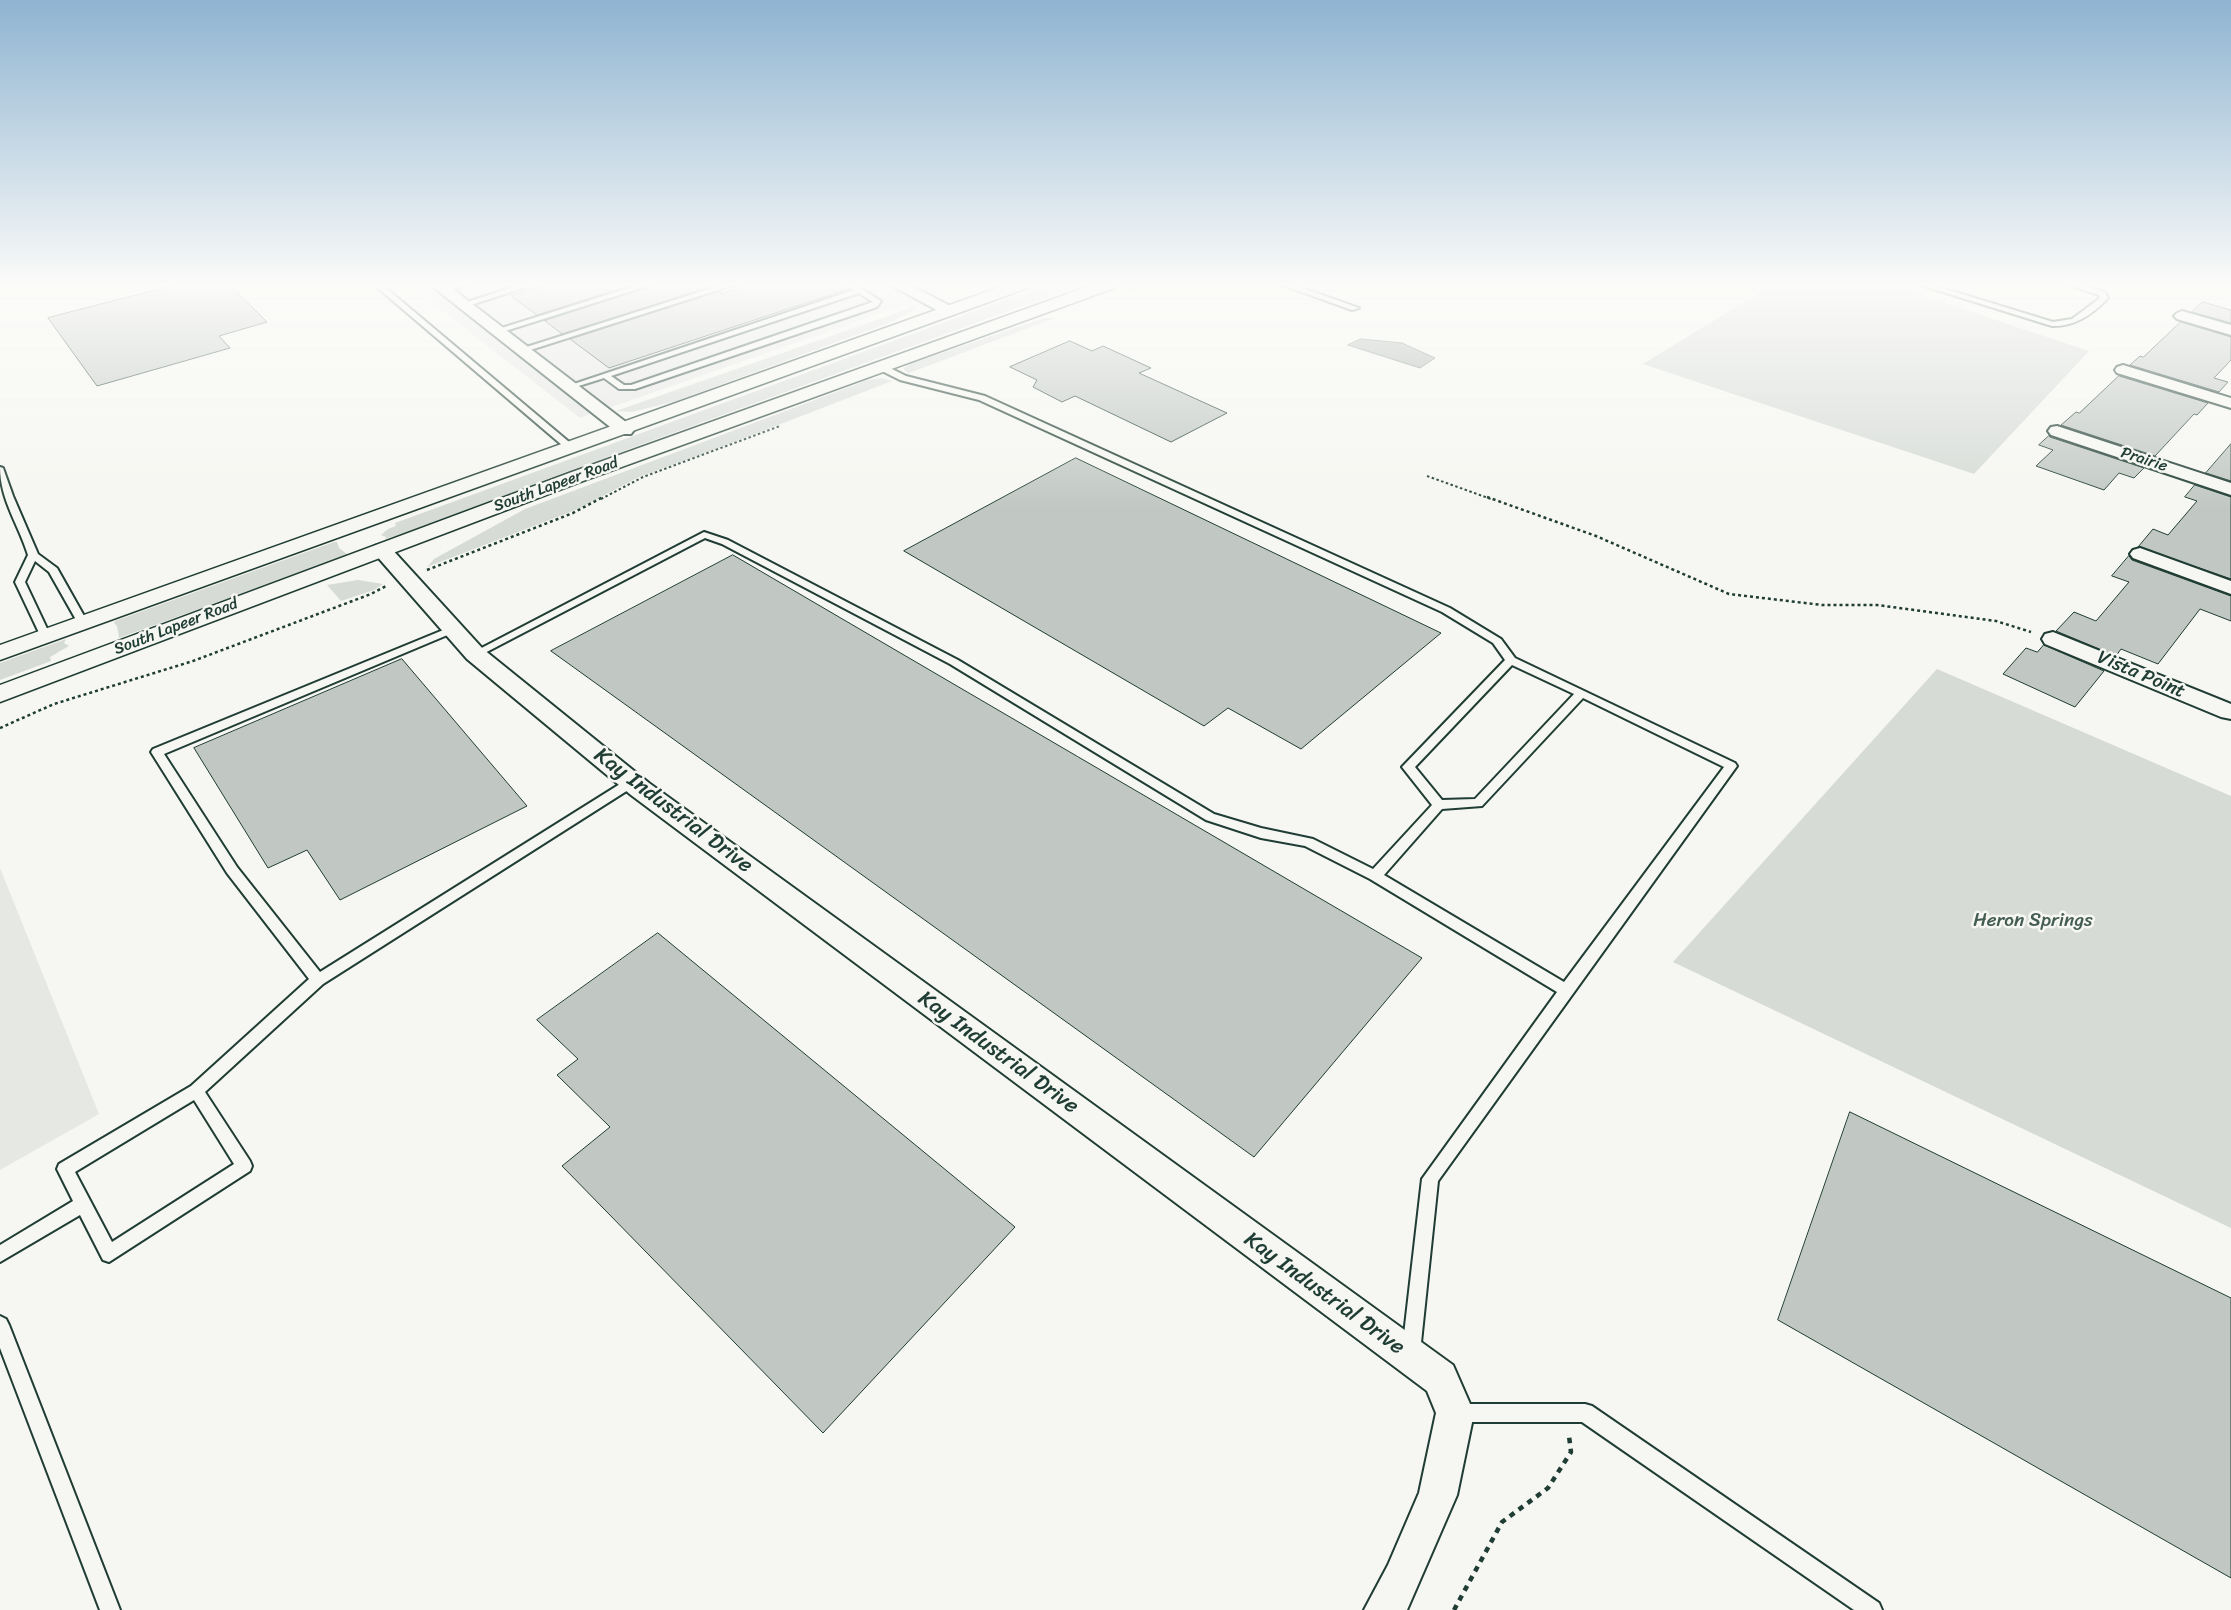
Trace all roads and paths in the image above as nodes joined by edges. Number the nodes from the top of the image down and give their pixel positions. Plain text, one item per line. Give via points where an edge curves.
1 (464, 358) edge
2 (532, 358) edge
3 (656, 358) edge
4 (715, 358) edge
5 (820, 358) edge
6 (906, 358) edge
7 (881, 367) junction
8 (2123, 370) dead end
9 (605, 375) junction
10 (569, 387) junction
11 (2231, 402) edge
12 (782, 425) dead end
13 (624, 430) junction
14 (2057, 431) dead end
15 (572, 449) junction
16 (0, 470) edge
17 (1427, 476) dead end
18 (2231, 488) edge
19 (4, 494) edge
20 (370, 521) junction
21 (382, 550) junction
22 (2140, 554) dead end
23 (34, 555) junction
24 (427, 570) dead end
25 (388, 586) dead end
26 (2231, 588) edge
27 (82, 623) junction
28 (453, 629) junction
29 (46, 637) junction
30 (2053, 639) joint
31 (0, 653) edge
32 (475, 654) junction
33 (1511, 660) junction
34 (80, 664) junction
35 (1582, 693) junction
36 (0, 694) edge
37 (2230, 713) edge
38 (0, 728) edge
39 (632, 782) junction
40 (1439, 805) junction
41 (1375, 876) junction
42 (318, 980) junction
43 (1566, 990) junction
44 (196, 1091) junction
45 (84, 1204) junction
46 (0, 1254) edge
47 (0, 1325) edge
48 (1410, 1357) junction
49 (1565, 1412) junction
50 (1455, 1413) junction
51 (110, 1610) edge
52 (1385, 1610) edge
53 (1454, 1610) edge
54 (1872, 1610) edge

1 - 15 lane
2 - 10 street
3 - 9 lane
4 - 9 lane via 632,386 622,387
5 - 13 main road, South Lapeer Road
6 - 7 main road, South Lapeer Road
7 - 21 main road, South Lapeer Road
7 - 33 lane via 903,378 982,398 1446,610 1497,641
8 - 11 street
9 - 10 lane
10 - 13 street
12 - 24 path via 643,477 573,513
13 - 15 main road, South Lapeer Road
14 - 18 street, Prairie
15 - 20 main road, South Lapeer Road
16 - 19 lane via 5,478
17 - 30 path via 1596,536 1729,594 1822,605 1877,605 1996,621
19 - 23 lane via 28,537
20 - 21 main road via 360,530 358,542
20 - 27 main road, South Lapeer Road
21 - 28 street, Kay Industrial Drive
21 - 34 main road, South Lapeer Road
22 - 26 street
23 - 27 lane via 53,570
23 - 29 lane via 20,582
25 - 38 path via 217,652 82,694
27 - 29 main road, South Lapeer Road
27 - 34 main road via 98,632 100,638 99,646
28 - 32 street, Kay Industrial Drive
28 - 42 lane via 157,752 232,870
29 - 31 main road, South Lapeer Road
30 - 37 street, Vista Point
32 - 39 street, Kay Industrial Drive
32 - 41 lane via 704,535 725,542 954,662 1210,817 1260,834 1308,842
33 - 35 lane
33 - 40 lane via 1408,767
34 - 36 main road, South Lapeer Road
35 - 40 lane via 1478,803
35 - 43 lane via 1731,766
39 - 42 lane
39 - 48 street, Kay Industrial Drive
40 - 41 lane
41 - 43 lane
42 - 44 lane
43 - 48 lane via 1430,1178
44 - 45 lane via 65,1169
44 - 45 lane via 244,1166 109,1254
45 - 46 lane
47 - 51 lane
48 - 50 street, Kay Industrial Drive via 1440,1378
49 - 50 lane
49 - 53 path via 1571,1452 1548,1488 1502,1522
49 - 54 lane via 1585,1413
50 - 52 street via 1438,1495

